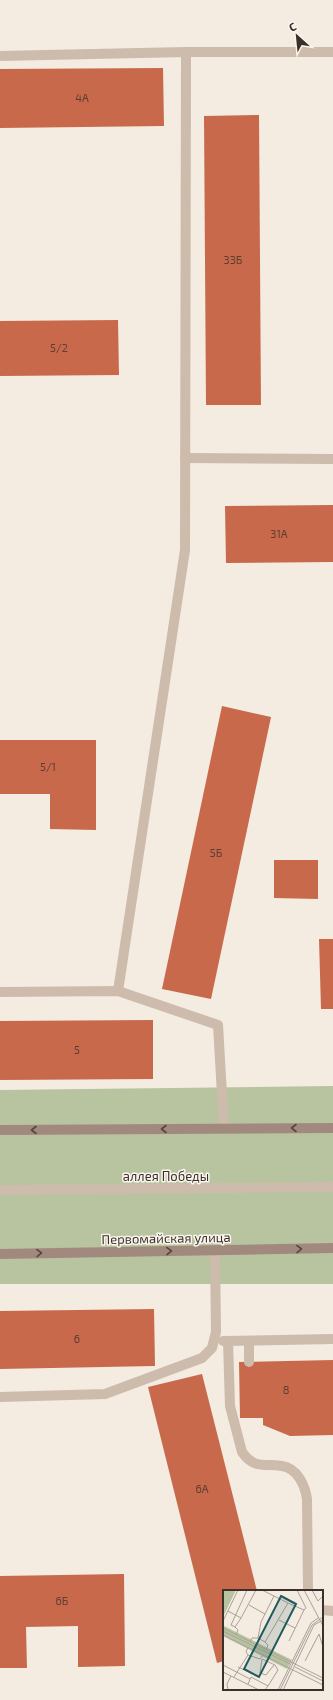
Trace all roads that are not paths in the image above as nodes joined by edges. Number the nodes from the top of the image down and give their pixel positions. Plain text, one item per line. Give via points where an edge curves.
1 (186, 52) junction
2 (333, 52) edge
3 (0, 56) edge
4 (185, 458) junction
5 (333, 459) edge
6 (118, 991) junction
7 (0, 992) edge
8 (333, 1128) edge
9 (224, 1129) junction
10 (0, 1130) edge
11 (333, 1187) edge
12 (0, 1190) edge
13 (333, 1248) edge
14 (215, 1250) junction
15 (0, 1254) edge
16 (333, 1339) edge
17 (215, 1341) junction
18 (228, 1341) junction
19 (249, 1341) junction
20 (249, 1362) dead end
21 (0, 1397) edge
22 (308, 1590) edge
23 (323, 1610) edge
24 (333, 1611) edge

1 - 2 street
1 - 3 street
1 - 4 street
4 - 5 street
4 - 6 street via 185,550
6 - 7 street
6 - 9 street via 218,1025
8 -> 9 street
9 -> 10 street
11 - 12 street, аллея Победы
14 -> 13 street, Первомайская улица
15 -> 14 street, Первомайская улица
14 - 17 street
16 - 19 street
17 - 18 street
17 - 21 street via 208,1353 195,1361 105,1394
18 - 19 street
18 - 22 street via 230,1406 242,1452 256,1464 282,1466 291,1470 305,1489
19 - 20 street
23 - 24 street

